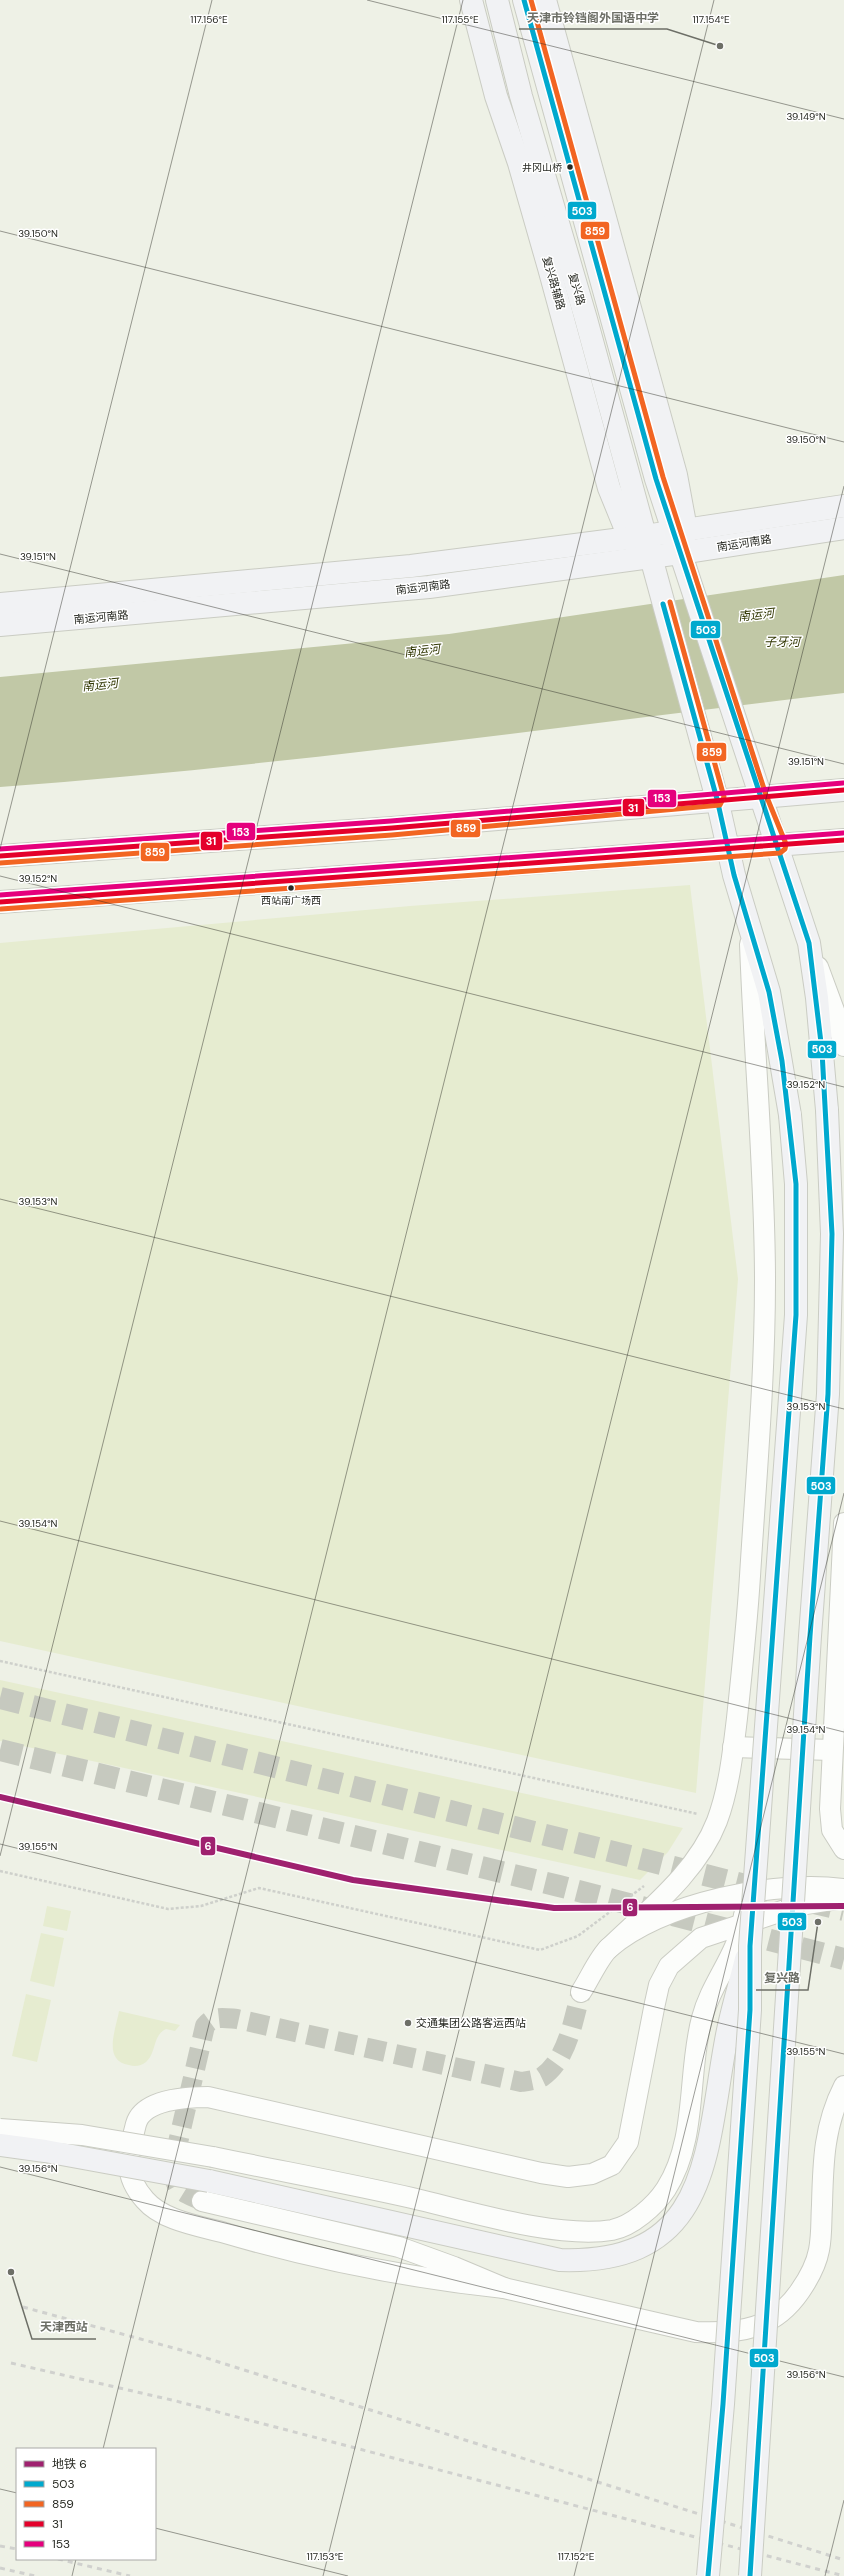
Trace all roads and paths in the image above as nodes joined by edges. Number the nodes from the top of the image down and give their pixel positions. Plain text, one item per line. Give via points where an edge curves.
1 (471, 0) edge
2 (497, 0) edge
3 (524, 0) edge
4 (545, 0) edge
5 (844, 506) edge
6 (844, 528) edge
7 (679, 531) junction
8 (642, 543) junction
9 (680, 553) junction
10 (0, 604) edge
11 (0, 625) edge
12 (844, 790) edge
13 (759, 797) junction
14 (717, 799) junction
15 (844, 840) edge
16 (778, 846) junction
17 (727, 849) junction
18 (0, 856) edge
19 (0, 902) edge
20 (750, 926) junction
21 (809, 943) junction
22 (844, 1046) edge
23 (844, 1523) edge
24 (0, 1662) edge
25 (733, 1747) junction
26 (832, 1750) junction
27 (700, 1807) dead end
28 (698, 1814) junction
29 (695, 1820) dead end
30 (844, 1849) edge
31 (0, 1871) edge
32 (648, 1883) dead end
33 (844, 1889) edge
34 (747, 1894) junction
35 (844, 1898) edge
36 (742, 1925) junction
37 (750, 1946) junction
38 (608, 1949) junction
39 (581, 1992) tunnel mouth
40 (844, 2086) edge
41 (0, 2129) edge
42 (0, 2145) edge
43 (202, 2201) tunnel mouth
44 (504, 2288) junction
45 (708, 2576) edge
46 (750, 2576) edge

1 - 8 street, 复兴路辅路 via 496,96 519,162 558,298 609,488
2 - 8 street, 复兴路
3 - 7 street
4 - 7 street via 674,468
5 - 7 street, 南运河南路
6 - 9 street, 南运河南路
7 - 8 street, 南运河南路
7 - 9 street
8 - 9 street, 南运河南路
8 - 10 street, 南运河南路
8 - 11 street, 南运河南路 via 429,587
8 - 14 street, 复兴路 via 656,578
9 - 13 street
12 - 13 street
13 - 14 street
13 - 16 street
14 - 17 street
14 - 18 street via 392,828
15 - 16 street
16 - 17 street
16 - 21 street
17 - 19 street
17 - 20 street
20 - 25 street via 765,1285 746,1642
20 - 37 street, bridge via 769,992 790,1115 796,1184 796,1315
21 - 22 street via 835,1013
21 - 46 street, bridge via 817,998 826,1110 832,1234 828,1394 809,1651
23 - 26 street
24 - 28 path
25 - 26 street
25 - 38 street via 723,1801 706,1843 666,1892
26 - 30 street via 832,1830
27 - 28 path
28 - 29 path
31 - 32 path via 168,1909 201,1906 259,1888 540,1950 578,1936
33 - 34 street via 796,1886
34 - 36 street
34 - 38 street via 692,1905 640,1928
35 - 36 street via 800,1905
36 - 41 street, bridge via 734,1954 709,1997 702,2018 684,2146 676,2173 665,2191 636,2219 615,2230 587,2233 530,2225 182,2151 82,2135
36 - 44 street via 701,1938 669,1966 659,1986 655,2003 628,2142 612,2165 592,2174 568,2177 541,2173 208,2097 168,2100 149,2109 137,2122 127,2168 132,2184 146,2202 181,2221 291,2252 383,2272
37 - 42 street, bridge via 727,2034 713,2126 697,2186 678,2218 661,2234 639,2247 618,2255 591,2261 560,2260 208,2181
37 - 45 street, bridge via 748,2040 723,2404
38 - 39 street
40 - 44 street via 832,2110 826,2143 822,2172 822,2235 816,2266 788,2308 776,2318 744,2330 696,2332
43 - 44 street via 399,2247

